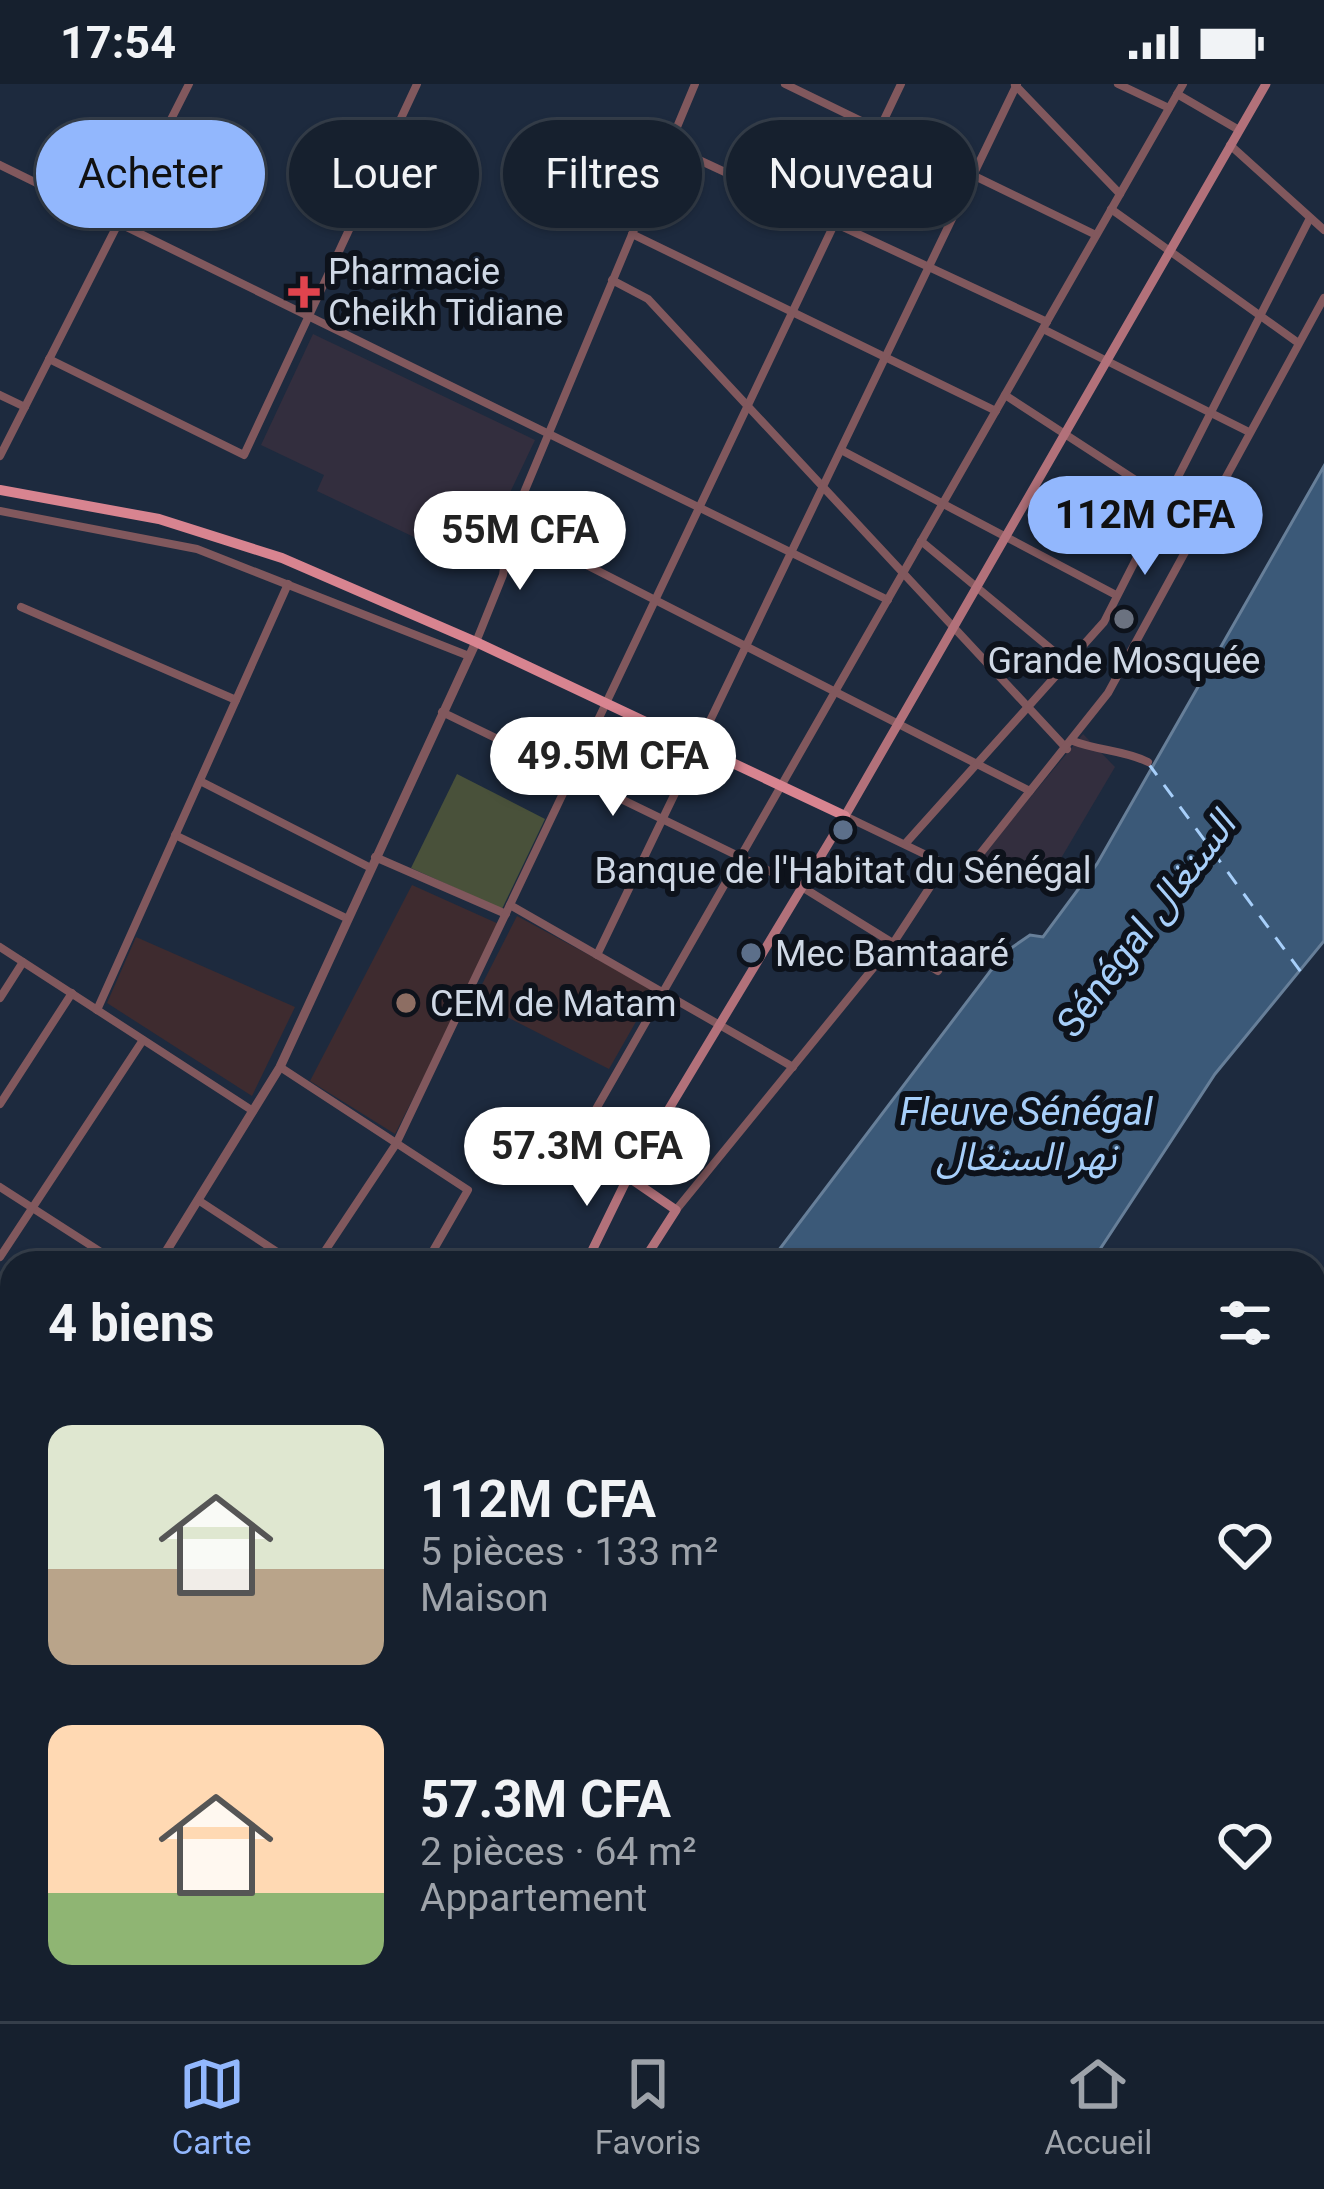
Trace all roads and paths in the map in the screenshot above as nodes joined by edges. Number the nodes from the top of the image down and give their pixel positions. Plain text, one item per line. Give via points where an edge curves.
1 (189, 84) edge
2 (417, 84) edge
3 (695, 84) edge
4 (785, 84) edge
5 (901, 84) edge
6 (1015, 84) edge
7 (1118, 84) edge
8 (1183, 84) edge
9 (1266, 84) edge
10 (1177, 94) junction
11 (1169, 108) junction
12 (171, 120) edge
13 (680, 120) edge
14 (859, 120) edge
15 (884, 120) edge
16 (1239, 130) junction
17 (1230, 146) junction
18 (0, 165) edge
19 (976, 167) edge
20 (976, 178) edge
21 (36, 183) edge
22 (1120, 194) junction
23 (1112, 209) junction
24 (1310, 218) junction
25 (115, 228) edge
26 (128, 228) edge
27 (634, 228) edge
28 (833, 228) edge
29 (846, 228) edge
30 (947, 228) edge
31 (1324, 230) edge
32 (632, 233) junction
33 (1096, 236) junction
34 (1169, 251) junction
35 (929, 267) junction
36 (613, 280) junction
37 (1324, 298) edge
38 (792, 312) junction
39 (1260, 315) junction
40 (308, 316) junction
41 (1045, 325) junction
42 (1297, 342) junction
43 (885, 357) junction
44 (49, 359) junction
45 (1106, 361) junction
46 (0, 395) edge
47 (1005, 395) junction
48 (748, 406) junction
49 (25, 407) junction
50 (996, 411) junction
51 (1209, 412) junction
52 (1249, 432) junction
53 (1064, 433) junction
54 (548, 434) junction
55 (841, 450) junction
56 (0, 456) edge
57 (822, 488) junction
58 (0, 490) edge
59 (1163, 499) junction
60 (943, 503) junction
61 (700, 507) junction
62 (0, 512) edge
63 (1200, 522) junction
64 (510, 526) junction
65 (1004, 535) junction
66 (224, 538) junction
67 (921, 541) junction
68 (791, 551) junction
69 (217, 556) junction
70 (903, 573) junction
71 (977, 582) junction
72 (288, 584) junction
73 (1116, 595) junction
74 (888, 600) junction
75 (655, 601) junction
76 (21, 607) dead end
77 (952, 626) junction
78 (476, 642) junction
79 (746, 646) junction
80 (469, 656) junction
81 (1068, 663) junction
82 (836, 691) junction
83 (236, 700) junction
84 (606, 703) junction
85 (1028, 706) junction
86 (442, 712) junction
87 (897, 721) junction
88 (1070, 745) junction
89 (698, 746) junction
90 (975, 762) junction
91 (1148, 763) dead end
92 (572, 775) junction
93 (200, 781) junction
94 (782, 785) junction
95 (1030, 791) junction
96 (845, 816) junction
97 (663, 819) junction
98 (176, 835) junction
99 (905, 844) junction
100 (741, 857) junction
101 (371, 861) junction
102 (972, 864) dead end
103 (802, 887) junction
104 (508, 910) junction
105 (346, 918) junction
106 (892, 945) junction
107 (0, 947) edge
108 (597, 955) junction
109 (23, 962) junction
110 (938, 971) dead end
111 (663, 993) junction
112 (72, 994) junction
113 (0, 998) edge
114 (97, 1010) junction
115 (718, 1024) junction
116 (143, 1040) junction
117 (280, 1067) junction
118 (793, 1067) junction
119 (0, 1104) edge
120 (253, 1111) junction
121 (396, 1144) junction
122 (628, 1177) junction
123 (0, 1187) edge
124 (198, 1200) junction
125 (32, 1208) junction
126 (676, 1210) junction
127 (4, 1251) edge
128 (99, 1251) edge
129 (166, 1251) edge
130 (276, 1251) edge
131 (325, 1251) edge
132 (433, 1251) edge
133 (592, 1251) edge
134 (650, 1251) edge

1 - 12 street
2 - 40 street
3 - 13 street
4 - 14 street
5 - 15 street
6 - 19 street
6 - 22 street
7 - 11 street
8 - 10 street
9 - 16 main road
10 - 11 street
10 - 16 street
11 - 22 street
16 - 17 main road
17 - 24 street
17 - 34 main road
18 - 21 street
20 - 33 street
22 - 23 street
23 - 33 street
23 - 34 street
24 - 31 street
24 - 39 street
25 - 44 street
26 - 40 street
27 - 32 street
28 - 38 street
29 - 35 street
30 - 35 street
32 - 36 street
32 - 38 street
33 - 41 street
34 - 39 street
34 - 45 main road
35 - 41 street
35 - 43 street
36 - 48 street via 648,299
36 - 54 street
37 - 42 street
38 - 43 street
38 - 48 street
39 - 42 street
39 - 51 street
40 - 44 street via 244,454
40 - 54 street
41 - 45 street
41 - 47 street
42 - 52 street
43 - 50 street
43 - 55 street
44 - 49 street
45 - 51 street
45 - 53 main road
46 - 49 street
47 - 50 street
47 - 53 street
48 - 57 street
48 - 61 street
49 - 56 street
50 - 60 street
51 - 52 street
51 - 59 street
52 - 63 street
53 - 59 street
53 - 65 main road
54 - 61 street
54 - 64 street
55 - 57 street
55 - 60 street
57 - 68 street
57 - 70 street
58 - 66 main road
59 - 63 street
59 - 73 street
60 - 65 street
60 - 67 street
61 - 68 street
61 - 75 street
62 - 69 street
63 - 88 street via 1108,693
64 - 75 street
64 - 78 street via 503,575
65 - 71 main road
65 - 73 street
66 - 69 street
66 - 78 main road
67 - 70 street
67 - 71 street
68 - 74 street
68 - 79 street
69 - 72 street
70 - 74 street
70 - 77 street
71 - 77 main road
71 - 81 street
72 - 80 street
72 - 83 street
73 - 81 street
74 - 82 street
75 - 79 street
75 - 84 street
76 - 83 street
77 - 85 street
77 - 87 main road
78 - 80 street
78 - 84 main road
79 - 82 street
79 - 89 street
80 - 86 street
81 - 85 street
82 - 87 street
82 - 94 street
83 - 93 street
84 - 89 main road
84 - 92 street
85 - 88 street
85 - 90 street
86 - 92 street
86 - 101 street
87 - 90 street
87 - 96 main road
88 - 91 street via 1128,752
88 - 95 street
89 - 94 main road
89 - 97 street
90 - 95 street
90 - 99 street
92 - 97 street
92 - 104 street
93 - 98 street
93 - 101 street
94 - 96 main road
94 - 100 street
95 - 102 street
96 - 99 street
96 - 103 main road
97 - 100 street
97 - 108 street
98 - 105 street
98 - 114 street
99 - 106 street via 946,864
100 - 103 street
100 - 111 street
101 - 104 street
101 - 105 street
103 - 106 street
103 - 115 main road
104 - 108 street
104 - 121 street
105 - 117 street
106 - 110 street
106 - 118 street
107 - 109 street
108 - 111 street
109 - 112 street
109 - 113 street
111 - 115 street
111 - 122 street via 577,1144
112 - 114 street
112 - 119 street
114 - 116 street
115 - 118 street
115 - 122 main road
116 - 120 street
116 - 125 street
117 - 120 street
117 - 121 street
118 - 126 street
120 - 124 street
121 - 131 street
121 - 132 street via 468,1190
122 - 126 main road
122 - 133 main road
123 - 125 street
124 - 129 street
124 - 130 street
125 - 127 street
125 - 128 street
126 - 134 main road

